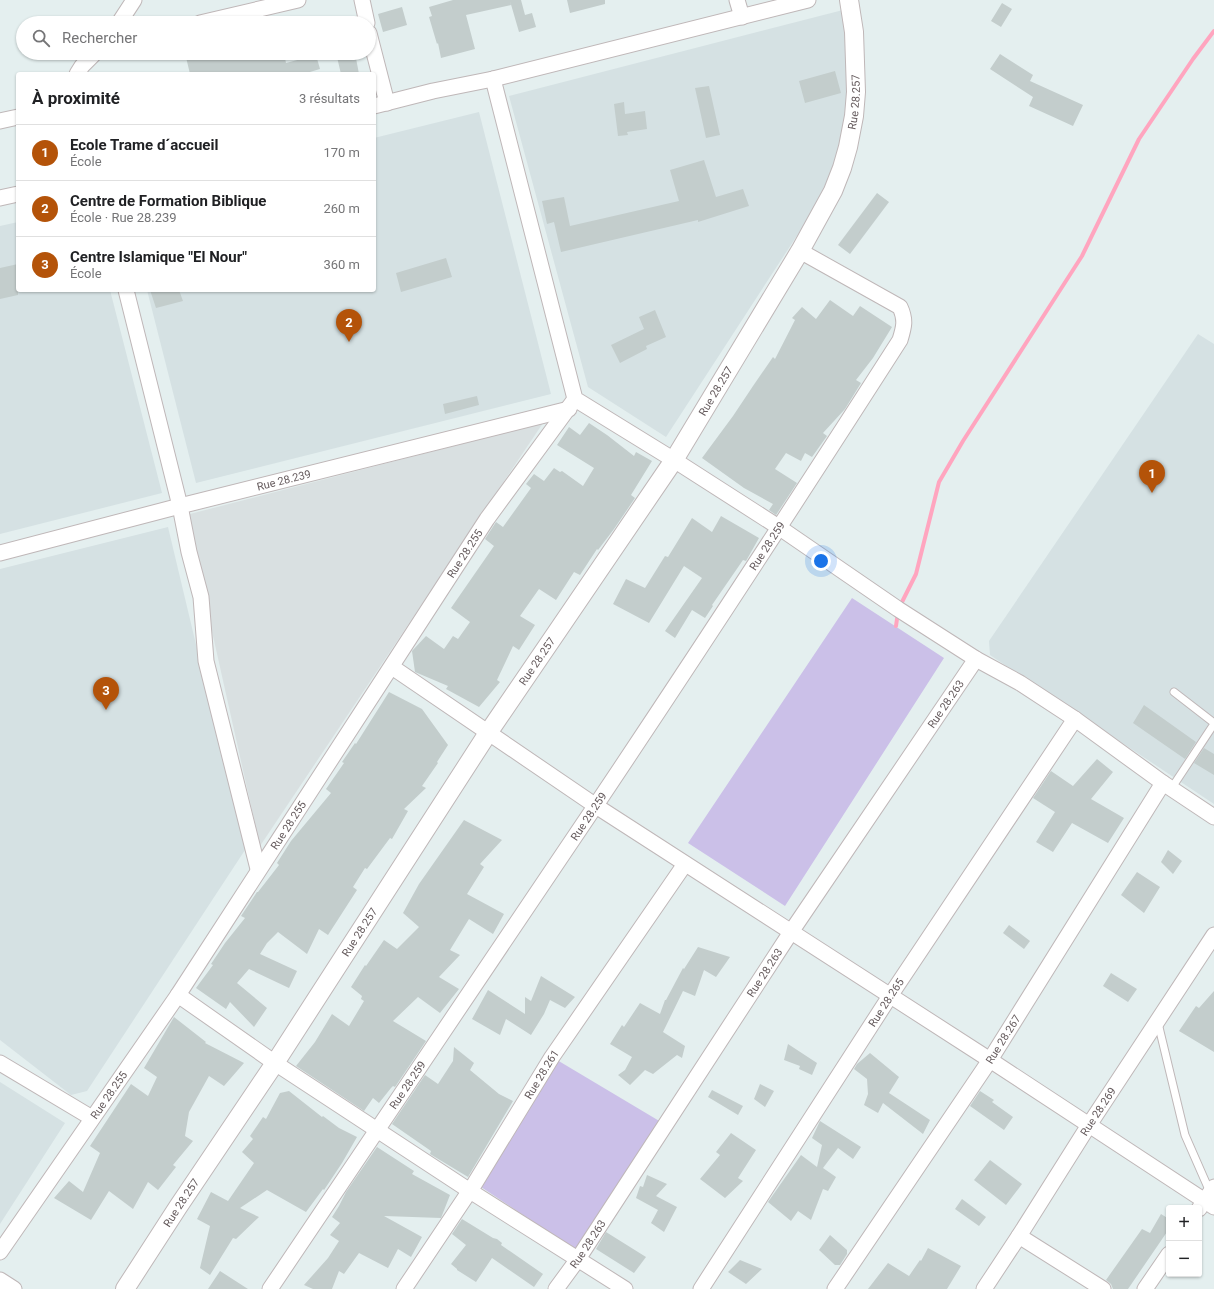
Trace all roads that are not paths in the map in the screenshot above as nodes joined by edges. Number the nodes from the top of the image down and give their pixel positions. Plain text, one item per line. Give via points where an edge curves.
1 (134, 0) edge
2 (298, 0) edge
3 (362, 0) edge
4 (737, 0) edge
5 (808, 0) edge
6 (849, 0) edge
7 (124, 16) edge
8 (230, 16) edge
9 (365, 16) edge
10 (742, 17) junction
11 (88, 60) edge
12 (374, 60) edge
13 (78, 72) edge
14 (376, 72) edge
15 (376, 74) edge
16 (493, 79) junction
17 (381, 104) edge
18 (16, 117) edge
19 (0, 121) edge
20 (16, 194) edge
21 (0, 198) edge
22 (800, 252) junction
23 (126, 292) edge
24 (572, 404) junction
25 (674, 460) junction
26 (180, 506) junction
27 (780, 528) junction
28 (0, 553) edge
29 (976, 659) junction
30 (392, 667) junction
31 (1174, 692) dead end
32 (1074, 720) junction
33 (1214, 723) edge
34 (488, 733) junction
35 (1167, 786) junction
36 (596, 806) junction
37 (1214, 817) edge
38 (685, 864) junction
39 (258, 869) junction
40 (791, 932) junction
41 (1214, 934) edge
42 (178, 995) junction
43 (890, 996) junction
44 (1158, 1021) junction
45 (990, 1060) junction
46 (0, 1063) edge
47 (275, 1063) junction
48 (92, 1118) junction
49 (1089, 1125) junction
50 (376, 1130) junction
51 (470, 1190) junction
52 (1209, 1199) edge
53 (1019, 1236) junction
54 (0, 1252) edge
55 (1166, 1258) edge
56 (578, 1259) junction
57 (0, 1280) edge
58 (14, 1289) edge
59 (125, 1289) edge
60 (270, 1289) edge
61 (404, 1289) edge
62 (556, 1289) edge
63 (625, 1289) edge
64 (702, 1289) edge
65 (835, 1289) edge
66 (984, 1289) edge
67 (1103, 1289) edge
68 (1145, 1289) edge

1 - 7 street
2 - 8 street
3 - 9 street
4 - 10 street
5 - 10 street
6 - 22 street, Rue 28.257 via 854,32 856,92 848,147 833,191
10 - 16 street
11 - 13 street
12 - 14 street
15 - 17 street
16 - 17 street
16 - 24 street
18 - 19 street
20 - 21 street
22 - 25 street, Rue 28.257
22 - 27 street, Rue 28.259 via 900,307 904,325 900,340
23 - 26 street
24 - 25 street
24 - 26 street, Rue 28.239
24 - 30 street, Rue 28.255 via 486,519
25 - 27 street
25 - 34 street, Rue 28.257
26 - 28 street, Rue 28.239
26 - 39 street via 201,597 206,661
27 - 29 street
27 - 36 street, Rue 28.259
29 - 32 street via 1020,683
29 - 40 street, Rue 28.263
30 - 34 street
30 - 39 street, Rue 28.255
31 - 33 lane
32 - 35 street
32 - 43 street, Rue 28.265
33 - 35 lane
34 - 36 street
34 - 47 street, Rue 28.257
35 - 37 street
35 - 45 street, Rue 28.267
36 - 38 street
36 - 50 street, Rue 28.259
38 - 40 street
38 - 51 street, Rue 28.261 via 552,1057
39 - 42 street, Rue 28.255
40 - 43 street
40 - 56 street, Rue 28.263
41 - 44 street, Rue 28.269
42 - 47 street
42 - 48 street, Rue 28.255
43 - 45 street
43 - 64 street, Rue 28.265
44 - 49 street, Rue 28.269
44 - 52 lane via 1185,1135
45 - 49 street
45 - 65 street, Rue 28.267
46 - 48 street
47 - 50 street
47 - 59 street, Rue 28.257
48 - 54 street, Rue 28.255
49 - 52 street
49 - 53 street, Rue 28.269
50 - 51 street
50 - 60 street, Rue 28.259
51 - 56 street
51 - 61 street, Rue 28.261
53 - 66 street, Rue 28.269
53 - 67 street
55 - 68 street
56 - 62 street, Rue 28.263
56 - 63 street
57 - 58 street

